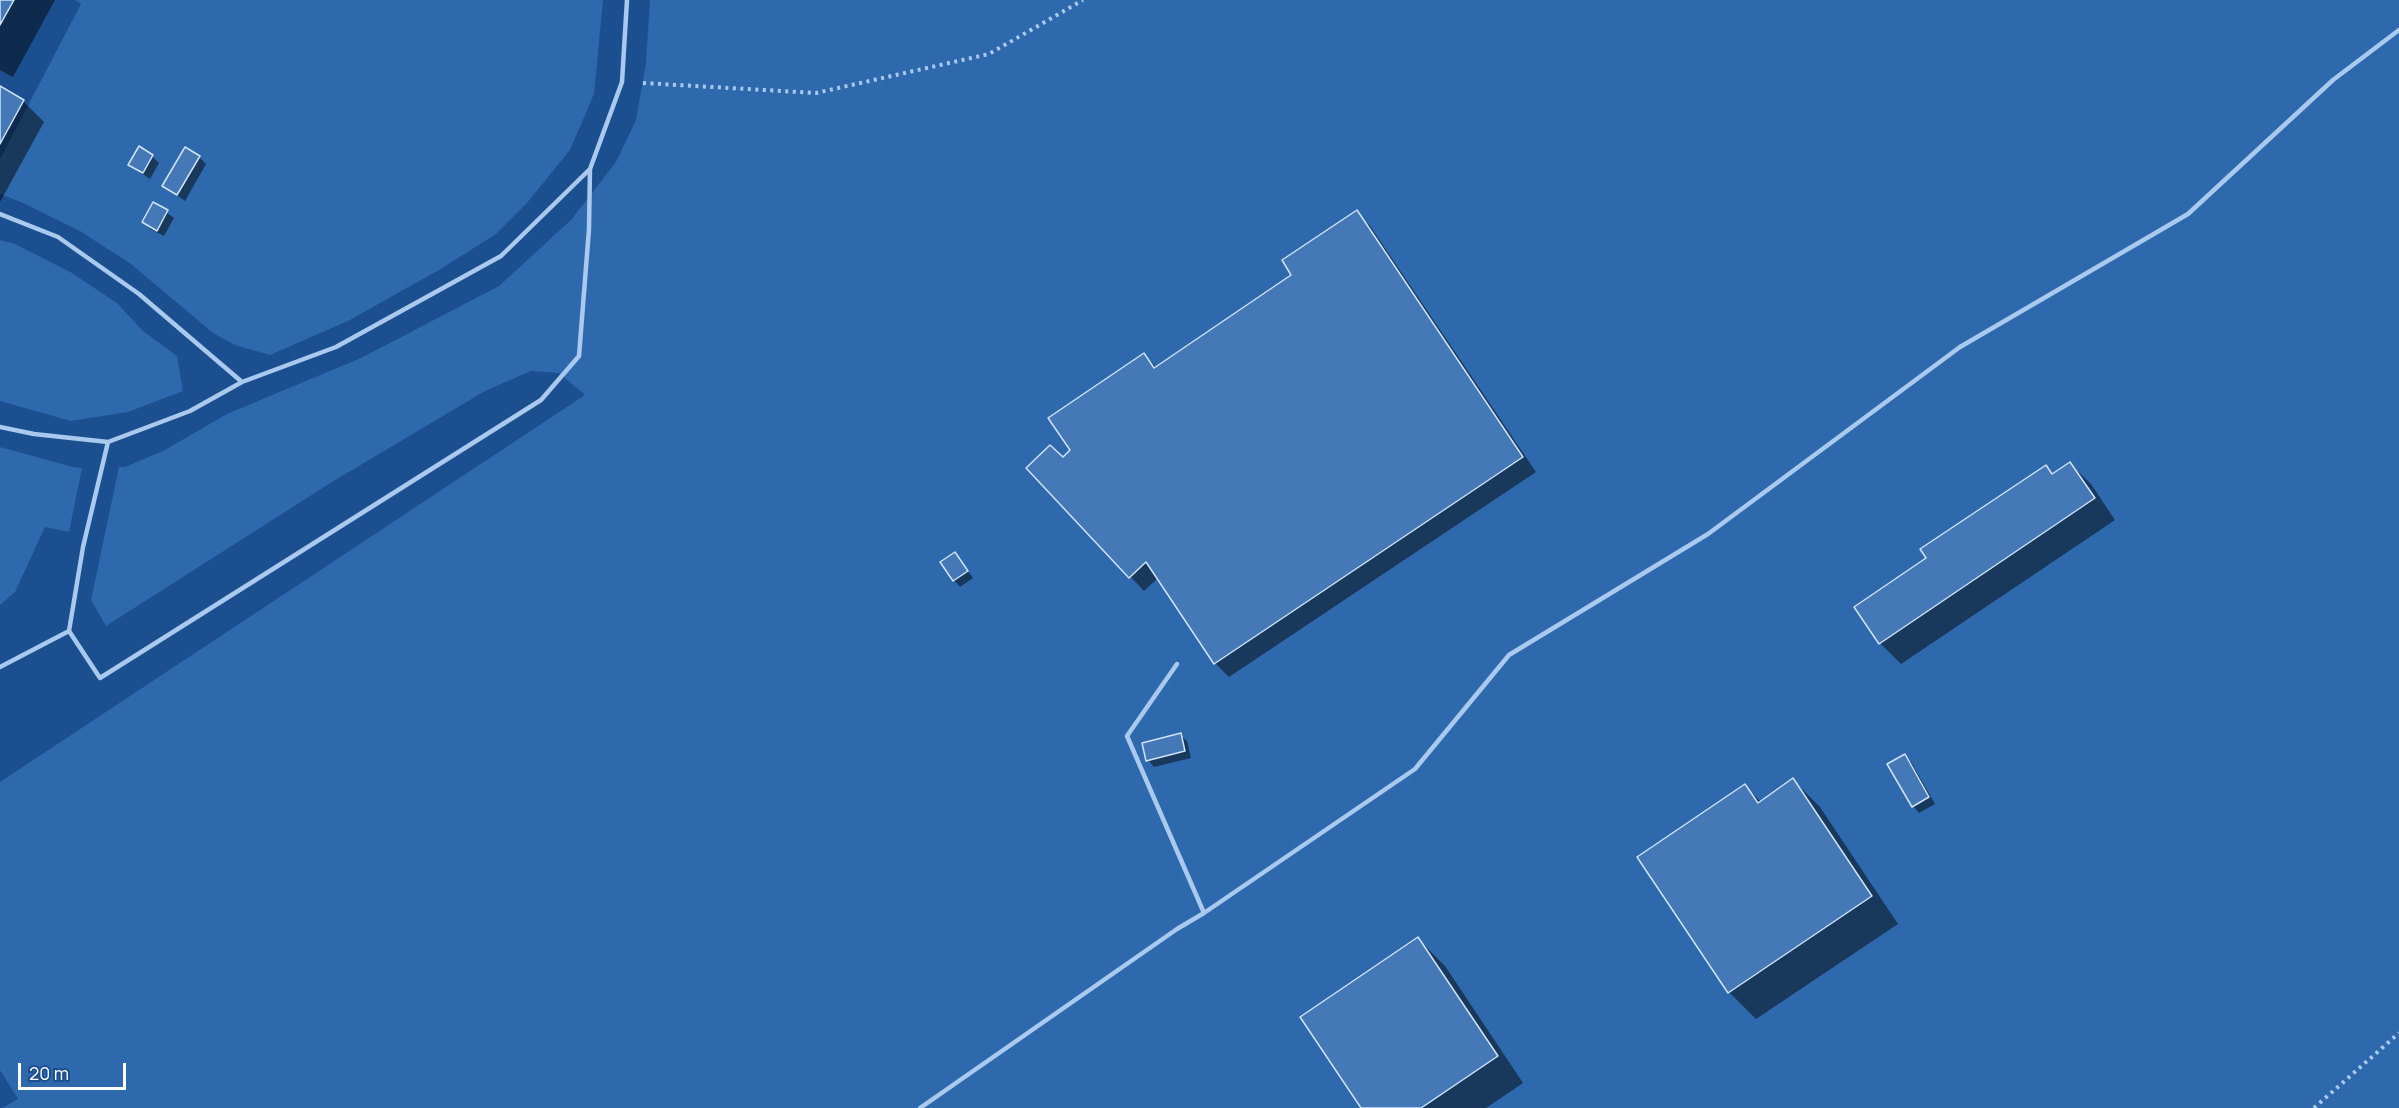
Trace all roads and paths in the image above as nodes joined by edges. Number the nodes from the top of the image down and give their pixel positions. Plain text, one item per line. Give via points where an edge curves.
1 (627, 0) edge
2 (1083, 0) edge
3 (2399, 30) edge
4 (622, 82) junction
5 (590, 168) junction
6 (0, 214) edge
7 (242, 382) junction
8 (0, 427) edge
9 (108, 442) junction
10 (69, 631) junction
11 (1177, 664) dead end
12 (0, 667) edge
13 (1204, 913) junction
14 (2399, 1033) edge
15 (920, 1108) edge
16 (2314, 1108) edge

1 - 4 lane
2 - 4 path via 989,54 816,93
3 - 13 lane via 2333,80 2188,214 1960,347 1708,534 1509,655 1415,769
4 - 5 lane
5 - 7 lane via 501,256 336,347
5 - 10 lane via 579,356 541,400 100,678
6 - 7 lane via 58,237 139,294
7 - 9 lane via 190,411
8 - 9 lane
9 - 10 lane via 83,547
10 - 12 lane
11 - 13 lane via 1126,736
13 - 15 lane
14 - 16 path

